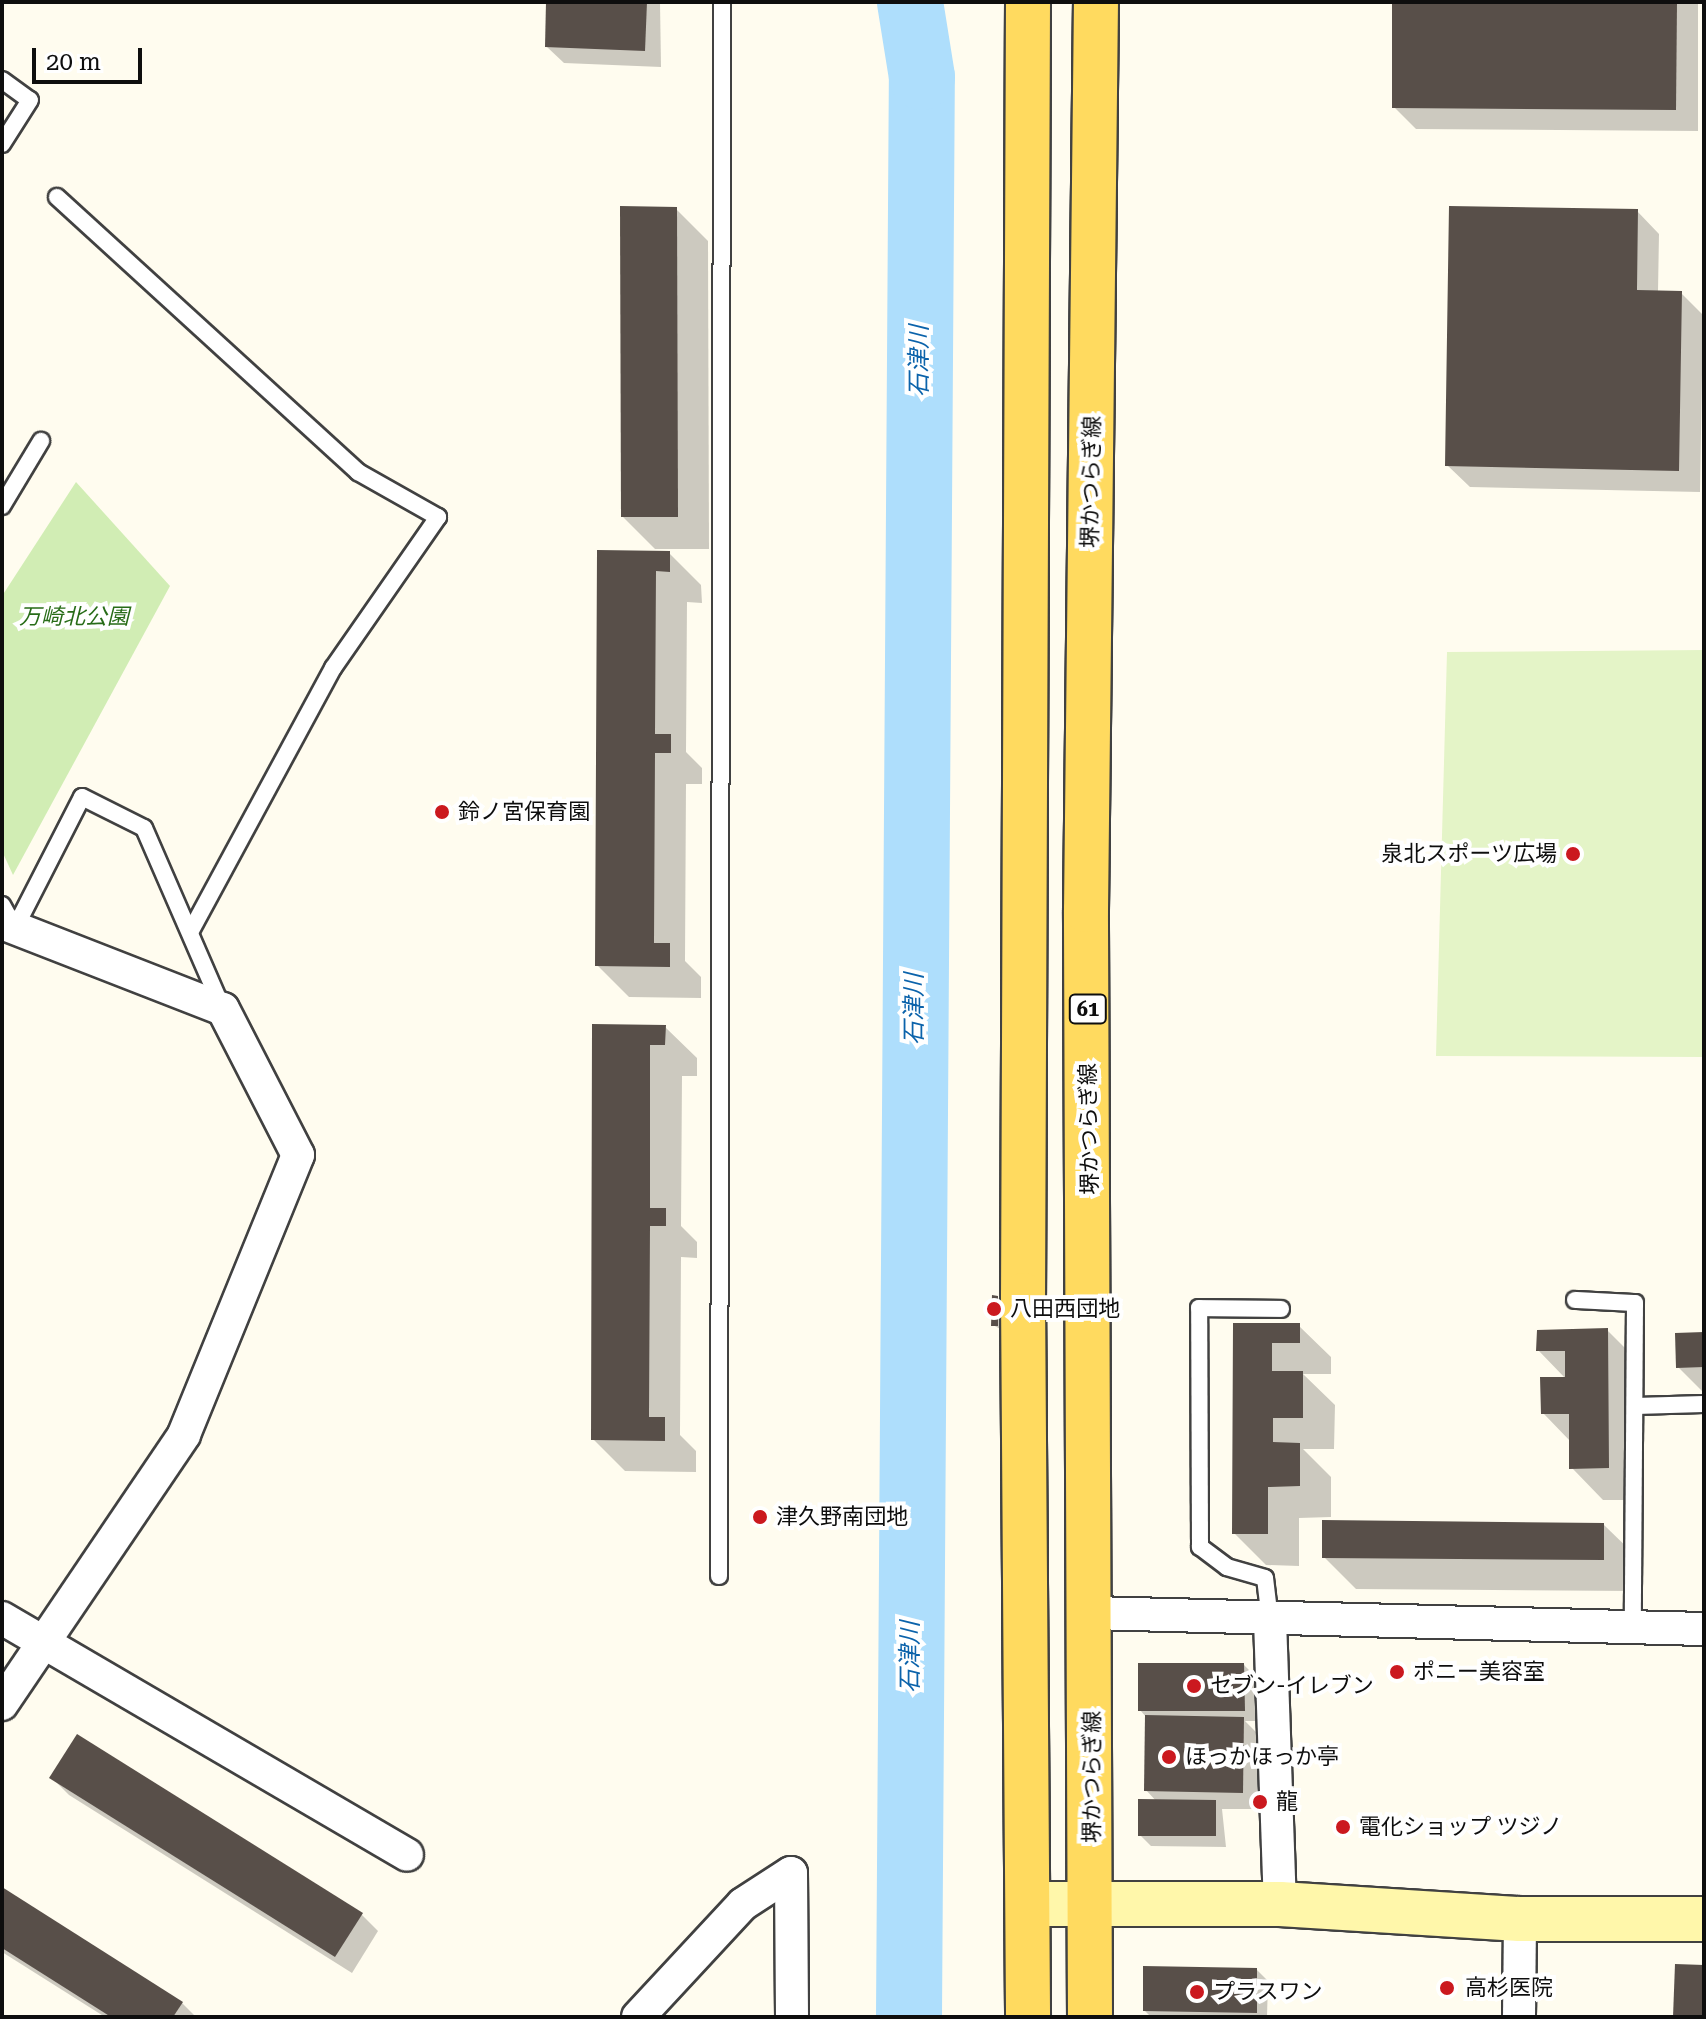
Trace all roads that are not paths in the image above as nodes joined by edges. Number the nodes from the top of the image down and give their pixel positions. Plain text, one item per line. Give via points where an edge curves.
1 (722, 2) edge
2 (1028, 2) edge
3 (1096, 2) edge
4 (2, 80) edge
5 (2, 144) edge
6 (57, 197) dead end
7 (41, 441) dead end
8 (2, 506) edge
9 (6, 918) edge
10 (191, 931) junction
11 (223, 1009) junction
12 (1575, 1300) dead end
13 (1281, 1309) dead end
14 (1704, 1404) edge
15 (1635, 1406) junction
16 (719, 1576) dead end
17 (1092, 1613) junction
18 (2, 1618) edge
19 (1270, 1620) junction
20 (1633, 1629) junction
21 (1704, 1629) edge
22 (43, 1642) junction
23 (2, 1704) edge
24 (407, 1855) dead end
25 (1028, 1904) junction
26 (1091, 1904) junction
27 (1280, 1904) junction
28 (1520, 1919) junction
29 (1704, 1919) edge
30 (638, 2017) edge
31 (792, 2017) edge
32 (1028, 2017) edge
33 (1090, 2017) edge
34 (1519, 2017) edge

1 - 16 lane
2 - 25 main road via 1023,1295
3 - 17 main road, 堺かつらぎ線 / 61 via 1086,910
4 - 5 lane via 30,100
6 - 10 lane via 358,472 438,517 333,668
7 - 8 lane
9 - 10 lane via 82,797 144,828
9 - 11 street
10 - 11 lane
11 - 22 street via 298,1155 184,1435
12 - 15 lane via 1635,1303
13 - 19 lane via 1199,1308 1200,1547 1227,1567 1265,1578
14 - 15 lane
15 - 20 lane
17 - 19 street
17 - 26 main road, 堺かつらぎ線 / 61
18 - 22 street
19 - 20 street
19 - 27 street
20 - 21 street
22 - 23 street
22 - 24 street
25 - 26 street
25 - 32 main road
26 - 27 street
26 - 33 main road, 堺かつらぎ線 / 61
27 - 28 street
28 - 29 street
28 - 34 street
30 - 31 street via 743,1904 791,1873

